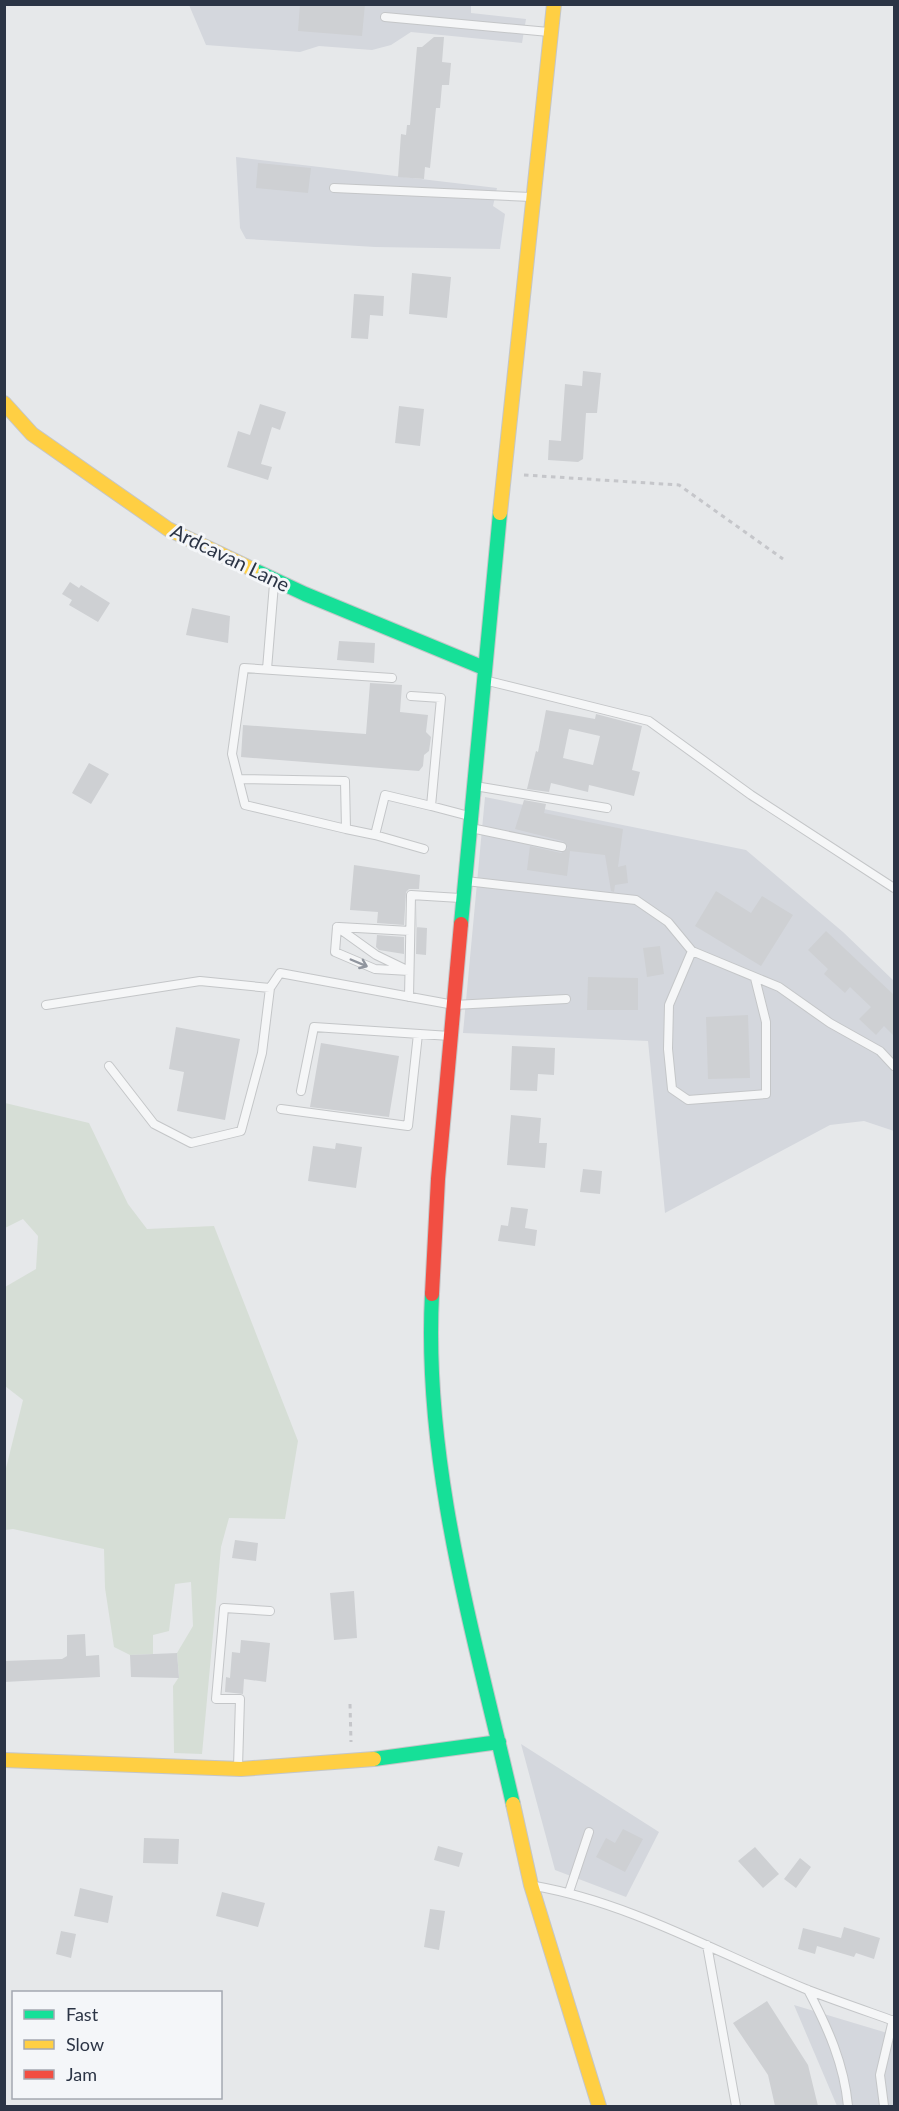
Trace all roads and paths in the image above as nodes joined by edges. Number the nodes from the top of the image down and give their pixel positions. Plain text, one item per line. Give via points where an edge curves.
1 (554, 4) edge
2 (385, 17) dead end
3 (550, 32) junction
4 (334, 188) dead end
5 (532, 197) junction
6 (4, 403) edge
7 (505, 475) junction
8 (783, 559) dead end
9 (274, 579) junction
10 (267, 669) junction
11 (483, 674) junction
12 (392, 678) dead end
13 (411, 696) dead end
14 (239, 779) junction
15 (473, 786) junction
16 (430, 806) junction
17 (607, 808) dead end
18 (470, 822) junction
19 (346, 829) junction
20 (375, 835) junction
21 (561, 847) dead end
22 (424, 849) dead end
23 (465, 881) junction
24 (894, 888) edge
25 (463, 898) junction
26 (337, 927) junction
27 (410, 931) junction
28 (692, 951) junction
29 (409, 971) junction
30 (755, 978) junction
31 (270, 988) junction
32 (409, 997) junction
33 (566, 999) dead end
34 (46, 1005) dead end
35 (454, 1005) junction
36 (418, 1034) junction
37 (451, 1036) junction
38 (109, 1066) dead end
39 (894, 1066) edge
40 (301, 1091) dead end
41 (281, 1109) dead end
42 (270, 1611) dead end
43 (350, 1704) dead end
44 (499, 1742) junction
45 (4, 1760) edge
46 (352, 1762) junction
47 (238, 1769) junction
48 (589, 1832) dead end
49 (531, 1885) junction
50 (569, 1892) junction
51 (707, 1945) junction
52 (808, 1990) junction
53 (893, 2021) edge
54 (884, 2104) edge
55 (894, 2105) edge
56 (600, 2106) edge
57 (736, 2106) edge
58 (848, 2106) edge

1 - 3 main road
2 - 3 lane
3 - 5 main road
4 - 5 lane
5 - 7 main road
6 - 9 main road, Ardcavan Lane via 32,434 168,529
7 - 8 path via 679,485
7 - 11 main road
9 - 10 lane
9 - 11 main road, Ardcavan Lane
10 - 12 lane
10 - 14 lane via 244,668 232,754
11 - 15 main road
11 - 24 lane via 649,721 751,795
13 - 16 lane via 441,698
14 - 19 lane via 245,805
14 - 19 lane via 345,781
15 - 17 lane
15 - 18 main road
16 - 18 lane
16 - 20 lane via 385,795
18 - 21 lane
18 - 23 main road
19 - 20 lane
20 - 22 lane
23 - 25 main road
23 - 28 lane via 636,900 668,922
25 - 27 lane via 411,895
25 - 35 main road
26 - 27 lane
26 - 29 lane via 376,955
26 -> 29 lane via 335,952 375,969
27 - 29 lane
28 - 30 lane
28 - 30 lane via 669,1005 672,1089 688,1100 766,1094 766,1022
29 - 32 lane
30 - 39 lane via 779,987 830,1023 880,1051
31 - 32 lane via 280,973
31 - 34 lane via 200,981
31 - 38 lane via 262,1053 241,1131 191,1143 154,1124
32 - 35 lane
33 - 35 lane
35 - 37 main road
36 - 37 lane
36 - 40 lane via 314,1027
36 - 41 lane via 408,1126
37 - 44 main road via 431,1310 434,1388 441,1479 472,1635
42 - 47 lane via 224,1608 216,1699 240,1699
43 - 46 path
44 - 46 main road
44 - 49 main road
45 - 47 main road
46 - 47 main road
48 - 50 lane
49 - 50 lane
49 - 56 main road
50 - 51 lane
51 - 52 lane
51 - 57 lane
52 - 53 lane
52 - 58 lane via 845,2075
53 - 54 lane via 880,2075
54 - 55 lane

